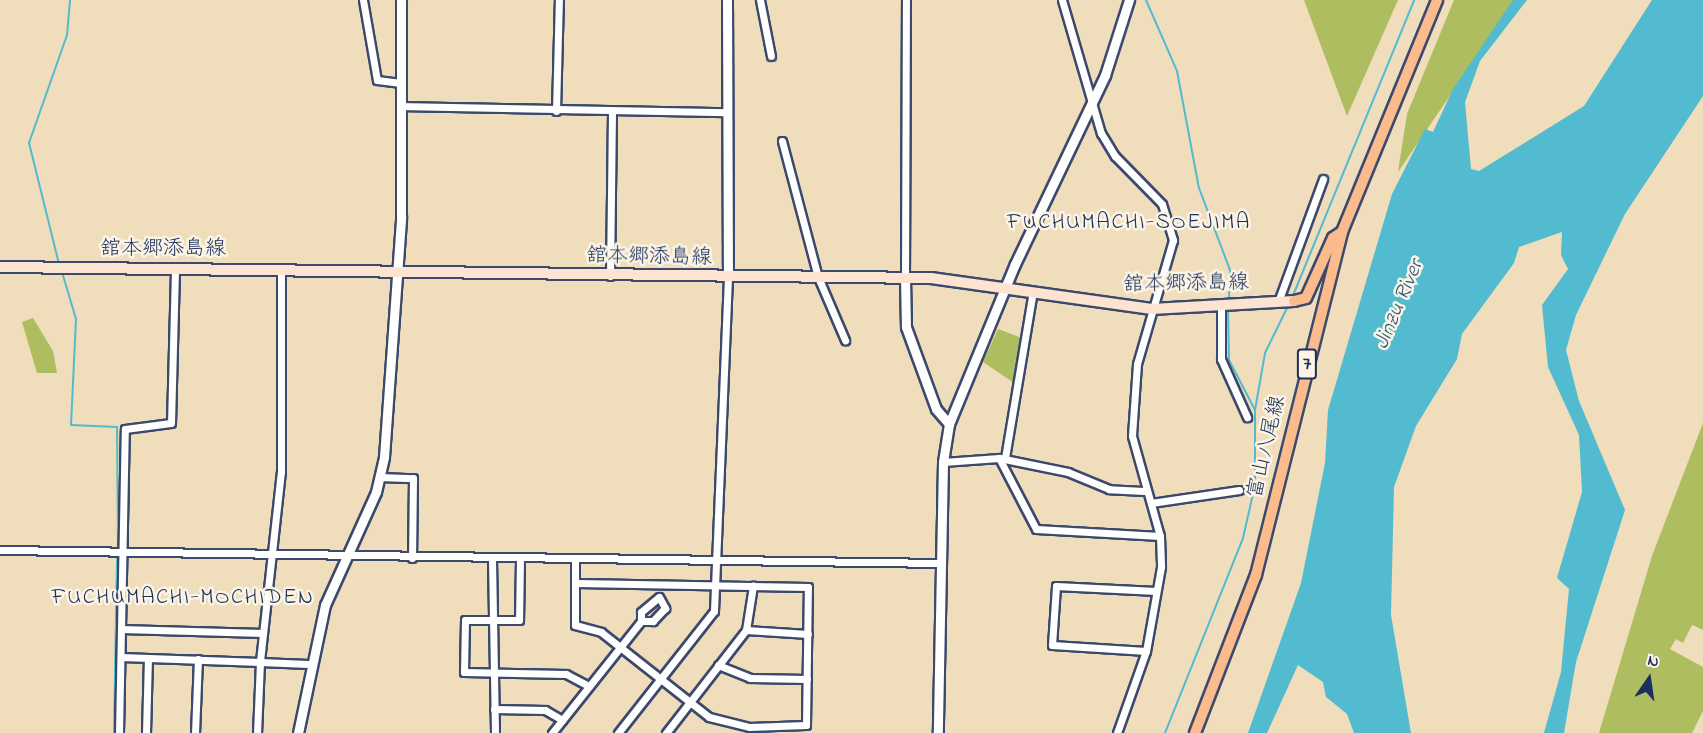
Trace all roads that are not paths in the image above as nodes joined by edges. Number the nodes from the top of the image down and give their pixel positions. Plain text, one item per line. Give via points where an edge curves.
1 (363, 0) edge
2 (401, 0) edge
3 (559, 0) edge
4 (727, 0) edge
5 (760, 0) edge
6 (906, 0) edge
7 (1062, 0) edge
8 (1129, 0) edge
9 (1437, 0) edge
10 (771, 56) dead end
11 (401, 83) junction
12 (401, 106) junction
13 (1091, 106) junction
14 (556, 111) junction
15 (612, 112) junction
16 (724, 112) junction
17 (782, 141) dead end
18 (1323, 179) dead end
19 (1342, 232) junction
20 (0, 267) edge
21 (175, 269) junction
22 (281, 270) junction
23 (397, 272) junction
24 (610, 276) junction
25 (728, 277) junction
26 (818, 277) junction
27 (904, 277) junction
28 (1006, 287) junction
29 (1033, 291) junction
30 (1287, 301) junction
31 (1221, 305) junction
32 (1152, 309) junction
33 (845, 340) dead end
34 (1246, 417) dead end
35 (949, 424) junction
36 (1002, 458) junction
37 (943, 462) junction
38 (379, 477) junction
39 (1239, 490) dead end
40 (1144, 491) junction
41 (1151, 503) junction
42 (1160, 536) junction
43 (0, 550) edge
44 (124, 552) junction
45 (270, 555) junction
46 (347, 557) junction
47 (412, 558) junction
48 (492, 559) junction
49 (520, 559) junction
50 (575, 560) junction
51 (716, 561) junction
52 (940, 563) junction
53 (576, 583) junction
54 (659, 586) junction
55 (716, 586) junction
56 (753, 586) junction
57 (1156, 591) junction
58 (659, 597) junction
59 (493, 619) junction
60 (641, 621) junction
61 (121, 629) junction
62 (746, 630) junction
63 (263, 633) junction
64 (808, 634) junction
65 (621, 646) junction
66 (1146, 651) junction
67 (121, 657) junction
68 (148, 658) junction
69 (198, 659) junction
70 (260, 662) junction
71 (308, 664) junction
72 (718, 666) junction
73 (494, 672) junction
74 (662, 679) junction
75 (807, 679) junction
76 (589, 686) junction
77 (691, 702) junction
78 (494, 709) junction
79 (562, 720) junction
80 (749, 730) edge
81 (119, 733) edge
82 (146, 733) edge
83 (195, 733) edge
84 (257, 733) edge
85 (298, 733) edge
86 (495, 733) edge
87 (552, 733) edge
88 (618, 733) edge
89 (666, 733) edge
90 (938, 733) edge
91 (1117, 733) edge
92 (1195, 733) edge

1 - 11 street via 377,80
2 - 11 street
3 - 14 street
4 - 16 street
5 - 10 street
6 - 27 street
7 - 13 street
8 - 13 street
9 - 19 main road, 富山八尾線 / 7
11 - 12 street
12 - 14 street
12 - 23 street
13 - 28 street
13 - 32 street via 1115,156 1162,204 1170,222 1172,255
14 - 15 street
15 - 16 street
15 - 24 street
16 - 25 street
17 - 26 street
18 - 30 street
19 - 30 main road via 1333,238 1306,298
19 - 92 main road, 富山八尾線 / 7 via 1256,575
20 - 21 main road, 舘本郷添島線
21 - 22 main road, 舘本郷添島線
21 - 44 street via 171,423 125,429
22 - 23 main road, 舘本郷添島線
22 - 45 street via 281,471
23 - 24 main road, 舘本郷添島線
23 - 38 street
24 - 25 main road, 舘本郷添島線
25 - 26 main road, 舘本郷添島線
25 - 51 street
26 - 27 main road, 舘本郷添島線
26 - 33 street
27 - 28 main road, 舘本郷添島線
27 - 35 street via 906,327 936,409
28 - 29 main road, 舘本郷添島線
28 - 35 street
29 - 32 main road, 舘本郷添島線
29 - 36 street
30 - 31 main road, 舘本郷添島線
31 - 32 main road, 舘本郷添島線
31 - 34 street via 1221,359
32 - 40 street via 1137,364 1132,436
35 - 37 street
36 - 37 street
36 - 40 street via 1109,489
36 - 42 street via 1036,529
37 - 52 street
38 - 46 street
38 - 47 street via 413,478
39 - 41 street
40 - 41 street
41 - 42 street
42 - 57 street
43 - 44 street
44 - 45 street
44 - 61 street
45 - 46 street
45 - 63 street
46 - 47 street
46 - 71 street via 325,604
47 - 48 street
48 - 49 street
48 - 59 street
49 - 50 street
49 - 59 street via 519,620
50 - 51 street
50 - 53 street
51 - 52 street
51 - 55 street
52 - 90 street
53 - 54 street
53 - 65 street via 575,625 601,632
54 - 55 street
54 - 58 street
55 - 56 street
55 - 74 street via 714,611
56 - 62 street
56 - 64 street via 808,587
57 - 66 street
57 - 66 street via 1056,586 1052,645
58 - 60 street via 642,612
58 - 60 street via 665,608 653,621
59 - 73 street
59 - 73 street via 465,620 464,672
60 - 65 street
61 - 63 street
61 - 67 street
62 - 64 street
62 - 72 street
63 - 70 street
64 - 75 street
65 - 74 street
65 - 76 street
66 - 91 street
67 - 68 street
67 - 81 street
68 - 69 street
68 - 82 street
69 - 70 street
69 - 83 street
70 - 71 street
70 - 84 street
71 - 85 street
72 - 75 street via 750,678
72 - 77 street
73 - 76 street via 566,674
73 - 78 street
74 - 77 street
74 - 88 street
75 - 80 street via 806,725
76 - 79 street
77 - 80 street via 709,717
77 - 89 street
78 - 79 street via 545,710
78 - 86 street
79 - 87 street

